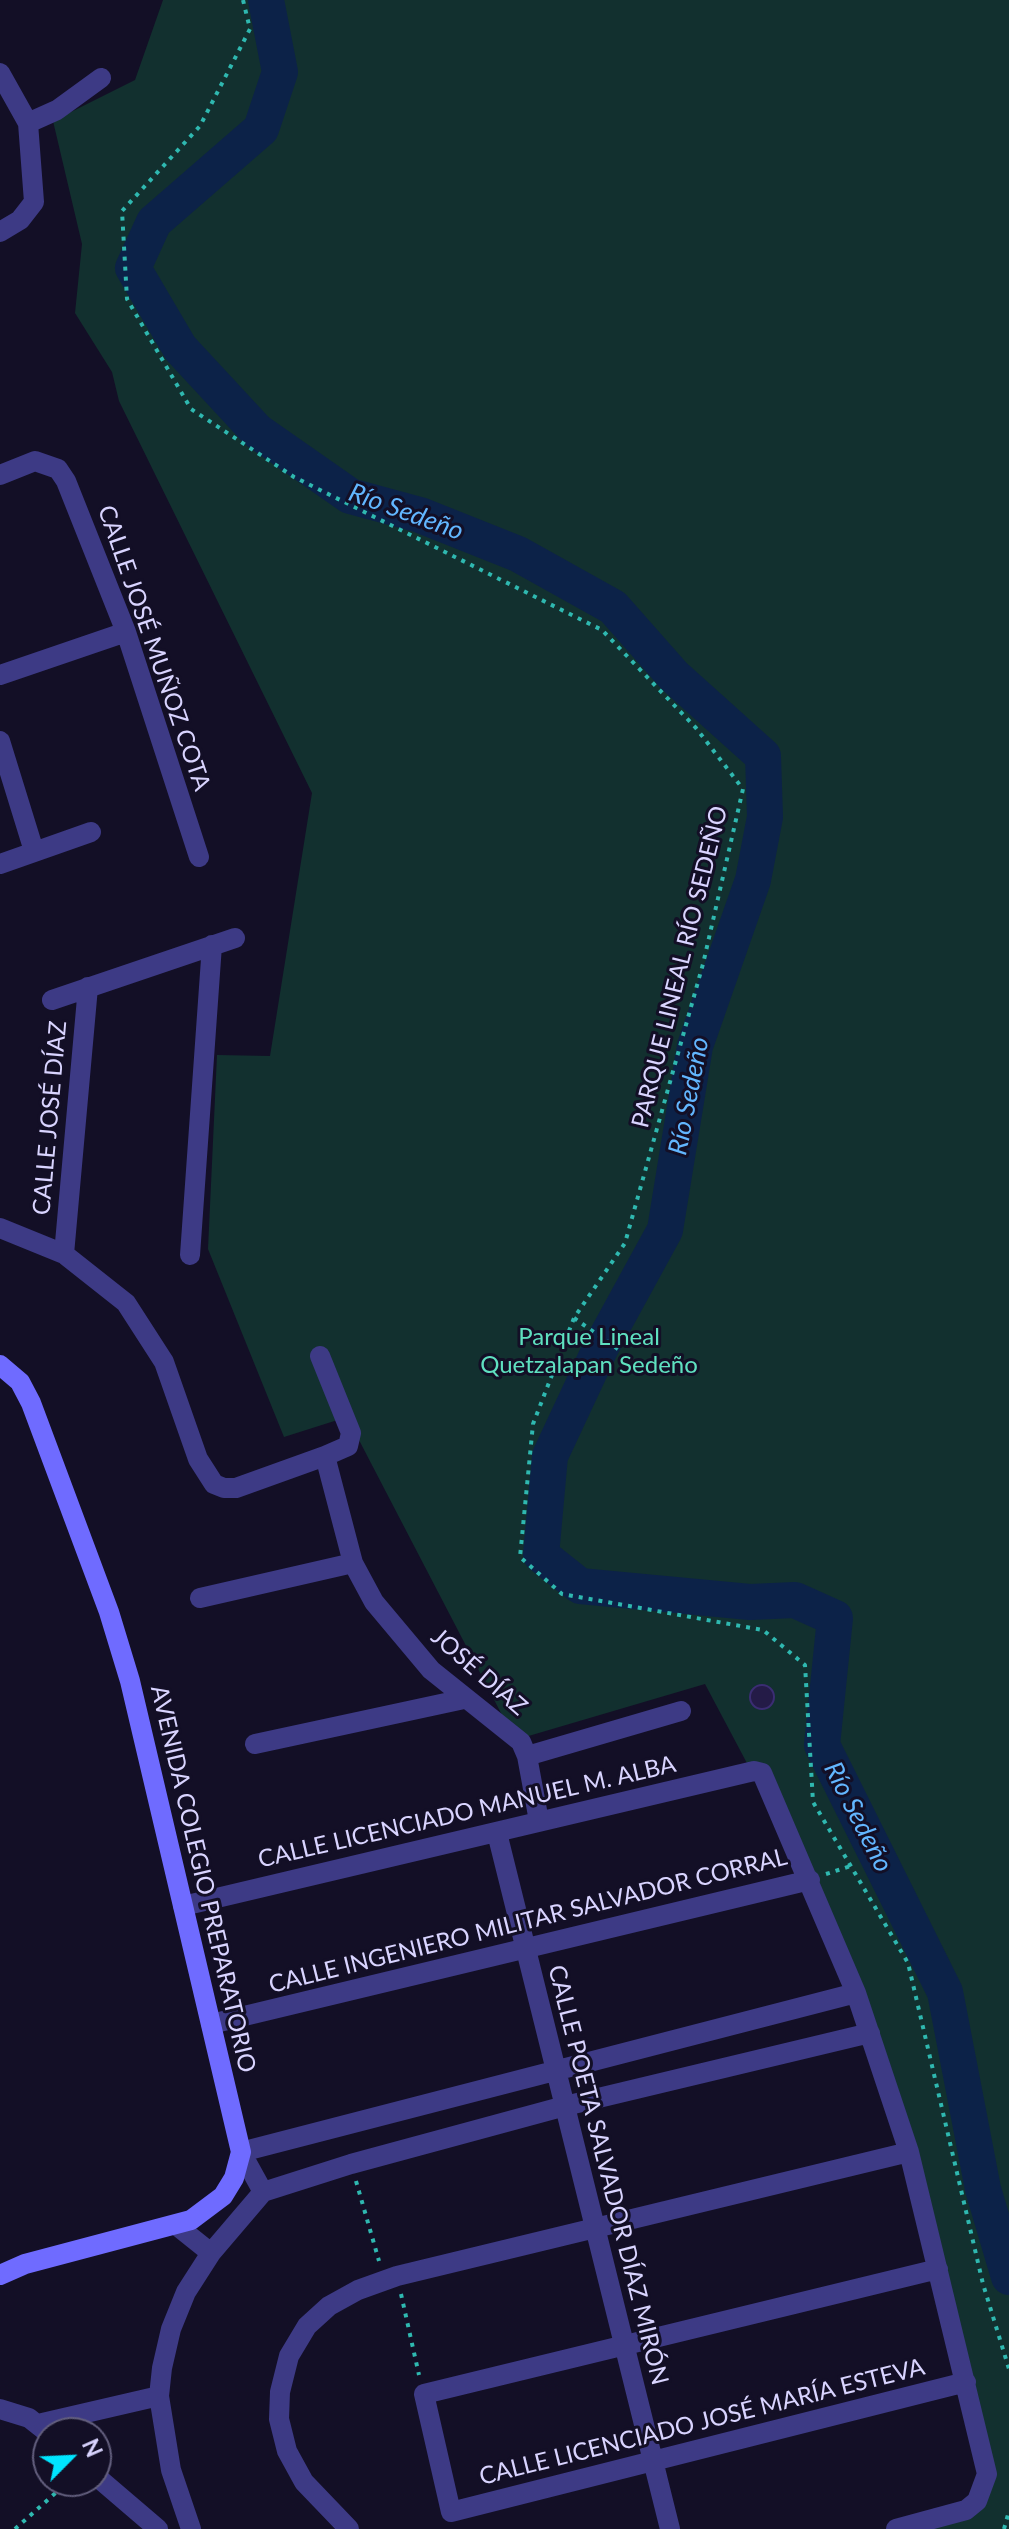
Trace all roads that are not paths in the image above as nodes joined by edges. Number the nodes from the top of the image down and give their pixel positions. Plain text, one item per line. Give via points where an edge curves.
1 (0, 73) edge
2 (101, 78) dead end
3 (28, 123) junction
4 (0, 232) edge
5 (0, 475) edge
6 (126, 632) junction
7 (0, 675) edge
8 (0, 741) edge
9 (91, 832) dead end
10 (34, 851) junction
11 (199, 857) dead end
12 (0, 864) edge
13 (235, 938) dead end
14 (212, 945) junction
15 (88, 987) junction
16 (52, 1000) dead end
17 (0, 1228) edge
18 (64, 1254) junction
19 (190, 1255) dead end
20 (320, 1356) dead end
21 (0, 1365) edge
22 (325, 1456) junction
23 (353, 1563) junction
24 (200, 1598) dead end
25 (464, 1699) junction
26 (681, 1711) dead end
27 (255, 1744) dead end
28 (527, 1756) junction
29 (539, 1821) junction
30 (497, 1833) junction
31 (810, 1880) junction
32 (183, 1906) junction
33 (526, 1949) junction
34 (856, 1993) junction
35 (211, 2024) junction
36 (870, 2033) junction
37 (556, 2070) junction
38 (565, 2106) junction
39 (241, 2152) junction
40 (909, 2152) junction
41 (263, 2192) junction
42 (176, 2225) junction
43 (595, 2226) junction
44 (211, 2253) junction
45 (938, 2269) junction
46 (0, 2275) edge
47 (623, 2345) junction
48 (966, 2382) junction
49 (159, 2396) junction
50 (0, 2409) edge
51 (85, 2417) edge
52 (32, 2424) edge
53 (652, 2459) junction
54 (112, 2490) edge
55 (158, 2529) edge
56 (191, 2529) edge
57 (349, 2529) edge
58 (670, 2529) edge
59 (896, 2529) edge

1 - 3 street
2 - 3 street via 57,110
3 - 4 street via 34,202 20,220
5 - 6 street, CALLE JOSÉ MUÑOZ COTA via 35,461 48,464 66,481
6 - 7 street
6 - 11 street, CALLE JOSÉ MUÑOZ COTA
8 - 10 street
9 - 10 street
10 - 12 street
13 - 14 street
14 - 15 street
14 - 19 street
15 - 16 street
15 - 18 street, CALLE JOSÉ DÍAZ
17 - 18 street, CALLE JOSÉ DÍAZ
18 - 22 street, CALLE JOSÉ DÍAZ via 126,1303 147,1331 164,1362 198,1459 214,1484 236,1488
20 - 22 street via 351,1433 348,1446
21 - 32 street, AVENIDA COLEGIO PREPARATORIO via 20,1382 31,1403 109,1612 150,1755
22 - 23 street, JOSÉ DÍAZ
23 - 24 street
23 - 25 street, JOSÉ DÍAZ via 390,1624
25 - 27 street
25 - 28 street, JOSÉ DÍAZ via 510,1732
26 - 28 street
28 - 29 street, JOSÉ DÍAZ
29 - 30 street, CALLE LICENCIADO MANUEL M. ALBA
29 - 31 street, CALLE LICENCIADO MANUEL M. ALBA via 754,1771 762,1773
30 - 32 street, CALLE LICENCIADO MANUEL M. ALBA
30 - 33 street, CALLE POETA SALVADOR DÍAZ MIRÓN
31 - 33 street, CALLE INGENIERO MILITAR SALVADOR CORRAL
31 - 34 street
32 - 35 street, AVENIDA COLEGIO PREPARATORIO
33 - 35 street, CALLE INGENIERO MILITAR SALVADOR CORRAL
33 - 37 street, CALLE POETA SALVADOR DÍAZ MIRÓN
34 - 36 street
34 - 37 street
35 - 39 street, AVENIDA COLEGIO PREPARATORIO
36 - 38 street
36 - 40 street
37 - 38 street, CALLE POETA SALVADOR DÍAZ MIRÓN
37 - 39 street
38 - 41 street
38 - 43 street, CALLE POETA SALVADOR DÍAZ MIRÓN
39 - 41 street, AVENIDA COLEGIO PREPARATORIO
39 - 42 street via 223,2196 204,2213
40 - 43 street
40 - 45 street
41 - 44 street
42 - 44 street
42 - 46 street
43 - 47 street, CALLE POETA SALVADOR DÍAZ MIRÓN
43 - 57 street via 391,2278 329,2306 307,2326 289,2356 279,2419 287,2451 304,2482
44 - 49 street via 171,2329
45 - 47 street
45 - 48 street
47 - 53 street, CALLE POETA SALVADOR DÍAZ MIRÓN
47 - 53 street, CALLE LICENCIADO JOSÉ MARÍA ESTEVA via 424,2394 451,2512
48 - 53 street, CALLE LICENCIADO JOSÉ MARÍA ESTEVA
48 - 59 street via 987,2474 977,2501 952,2516
49 - 51 street
49 - 56 street via 171,2470
50 - 52 street
53 - 58 street, CALLE POETA SALVADOR DÍAZ MIRÓN
54 - 55 street

